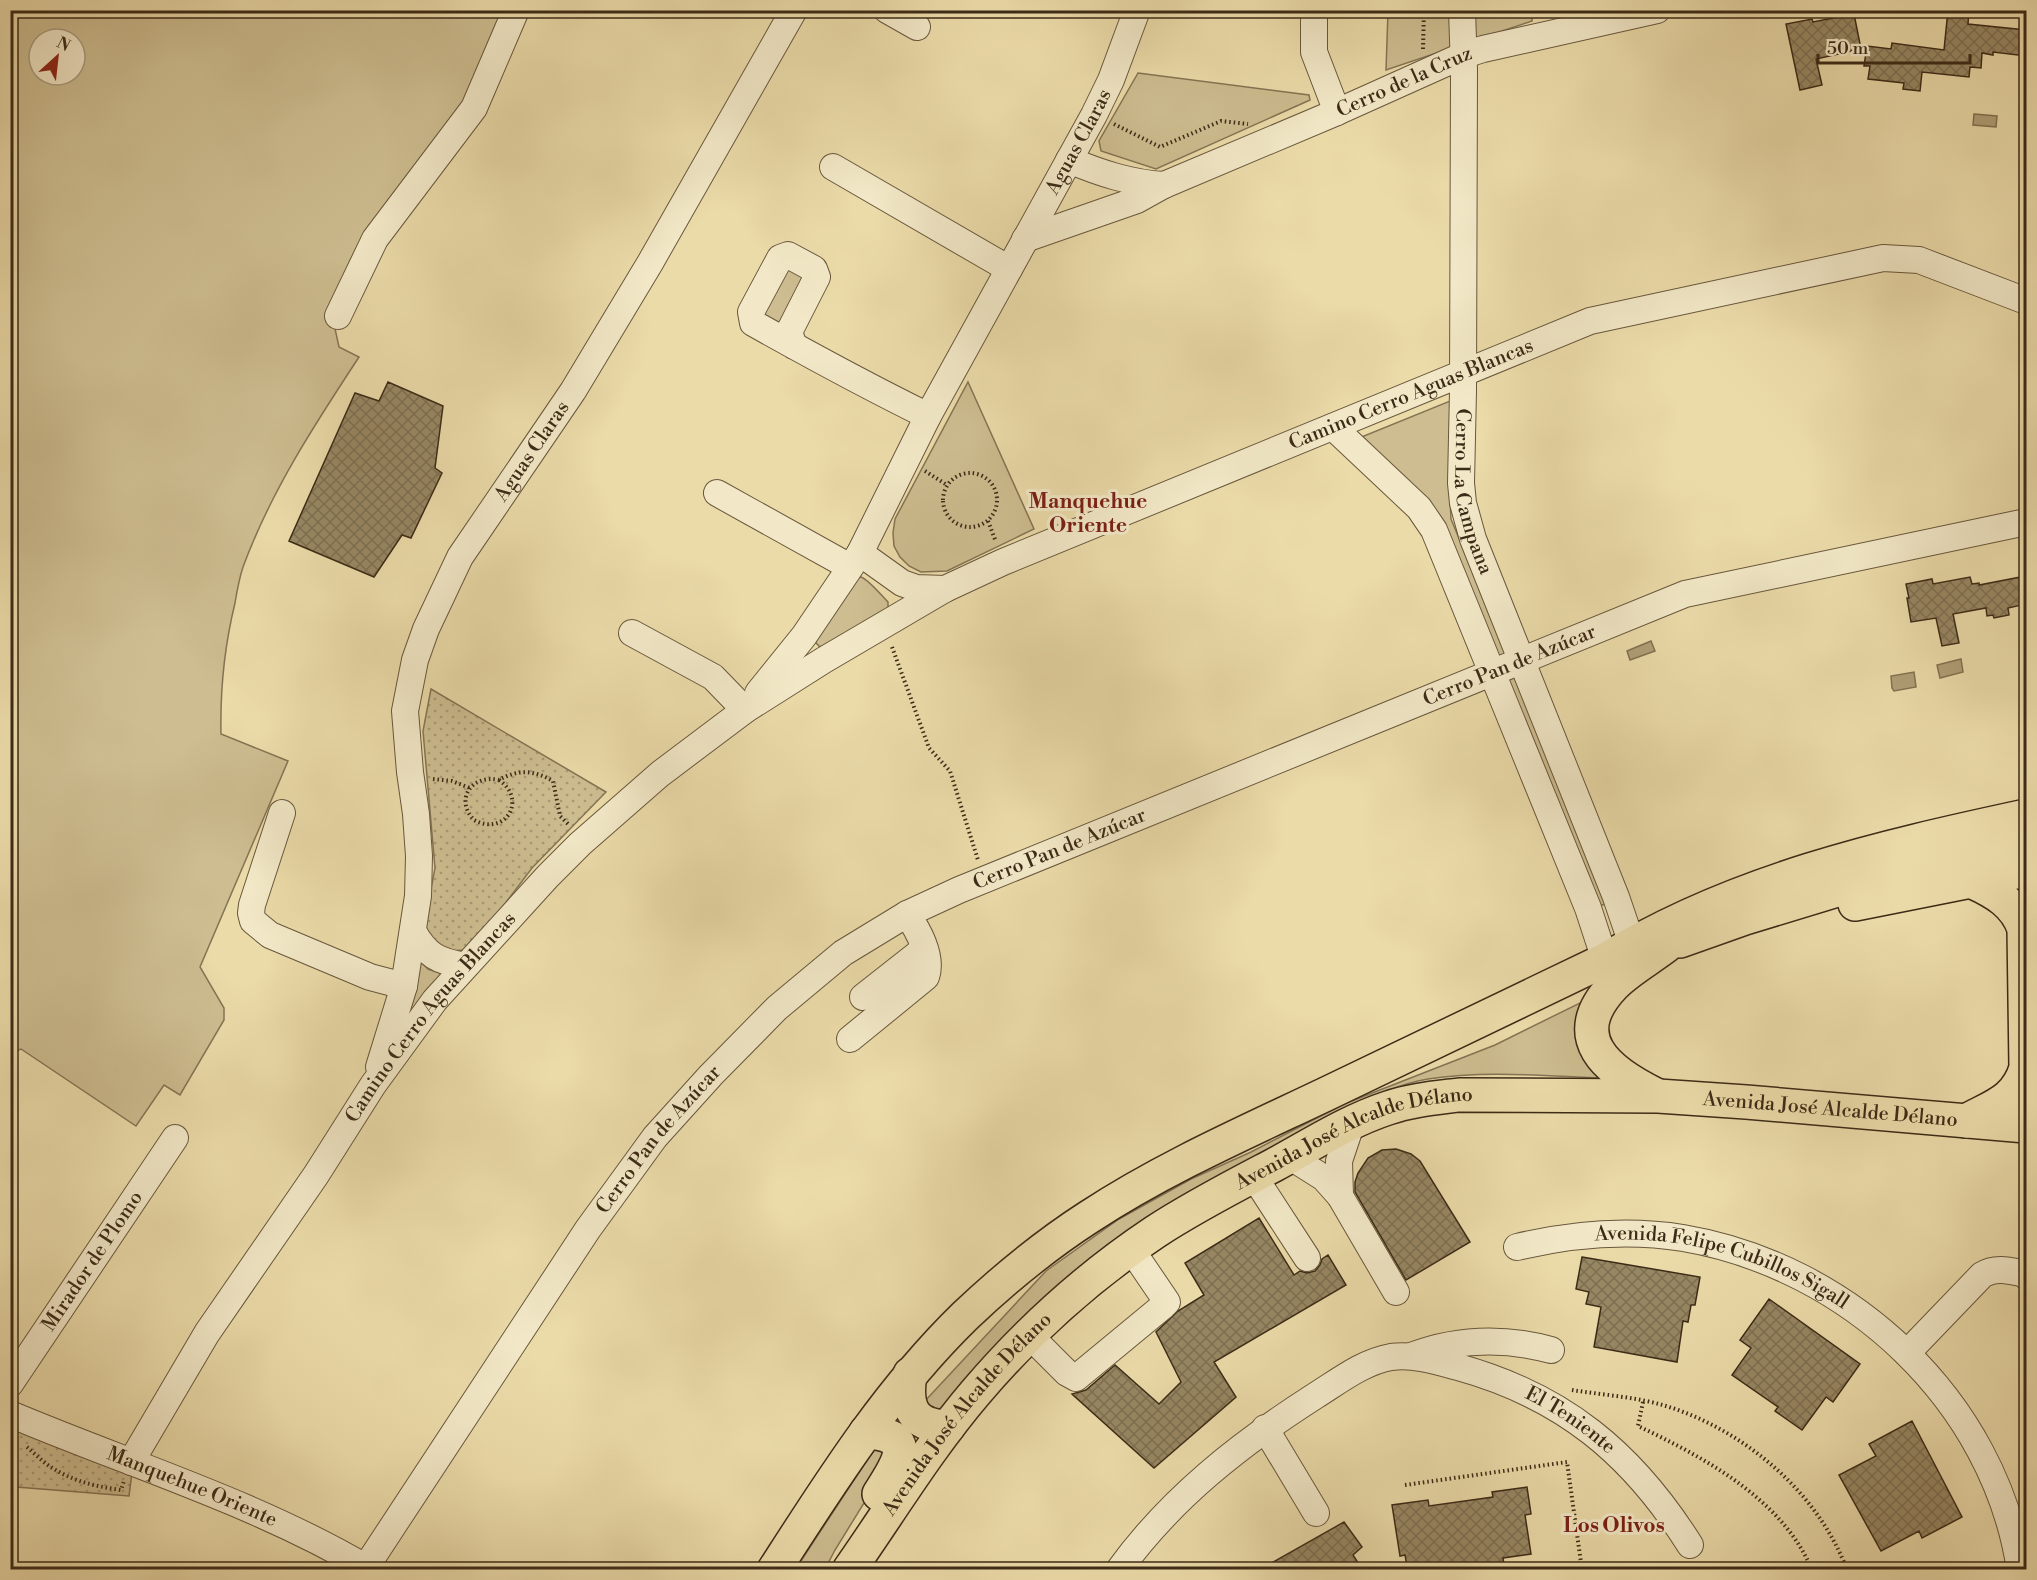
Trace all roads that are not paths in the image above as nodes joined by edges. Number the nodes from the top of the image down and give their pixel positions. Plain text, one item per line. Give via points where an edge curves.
1 (516, 10) edge
2 (794, 10) edge
3 (887, 10) edge
4 (1137, 10) edge
5 (1314, 10) edge
6 (1462, 10) edge
7 (1657, 10) edge
8 (917, 27) dead end
9 (1464, 55) junction
10 (1337, 112) junction
11 (1068, 160) junction
12 (832, 167) dead end
13 (1164, 185) junction
14 (1025, 239) junction
15 (1009, 269) junction
16 (2026, 301) edge
17 (338, 315) dead end
18 (794, 346) dead end
19 (1463, 372) junction
20 (928, 416) junction
21 (1333, 427) junction
22 (717, 493) dead end
23 (2026, 522) edge
24 (855, 560) junction
25 (902, 583) junction
26 (945, 590) junction
27 (890, 622) junction
28 (632, 633) dead end
29 (804, 636) junction
30 (824, 660) junction
31 (1522, 661) junction
32 (1491, 674) junction
33 (745, 710) junction
34 (282, 813) dead end
35 (2026, 816) edge
36 (2026, 841) edge
37 (2026, 870) edge
38 (1973, 882) junction
39 (907, 914) junction
40 (1745, 918) junction
41 (413, 931) junction
42 (1666, 946) junction
43 (924, 950) junction
44 (1619, 952) junction
45 (465, 966) junction
46 (404, 986) junction
47 (863, 997) dead end
48 (850, 1039) dead end
49 (373, 1084) junction
50 (1658, 1096) junction
51 (1966, 1121) junction
52 (1352, 1122) junction
53 (2026, 1126) edge
54 (175, 1138) dead end
55 (1289, 1156) junction
56 (1253, 1175) junction
57 (1340, 1196) junction
58 (1517, 1247) dead end
59 (1131, 1249) junction
60 (1307, 1258) dead end
61 (2026, 1276) edge
62 (1396, 1292) dead end
63 (1029, 1335) junction
64 (1551, 1350) dead end
65 (1907, 1353) junction
66 (1411, 1356) junction
67 (910, 1374) junction
68 (10, 1384) edge
69 (10, 1414) edge
70 (948, 1427) junction
71 (1265, 1428) junction
72 (866, 1431) junction
73 (130, 1462) junction
74 (1316, 1513) dead end
75 (1690, 1545) dead end
76 (367, 1569) edge
77 (774, 1569) edge
78 (832, 1569) edge
79 (849, 1569) edge
80 (1119, 1569) edge
81 (2020, 1569) edge

1 - 17 street via 474,108 381,231
2 - 41 street, Aguas Claras via 573,391 460,557 426,629 405,711 419,856
3 - 8 street
4 - 11 street, Aguas Claras via 1111,80
5 - 10 street via 1314,52
6 - 9 street, Cerro La Campana
7 - 9 street, Cerro de la Cruz
9 - 10 street, Cerro de la Cruz
9 - 19 street, Cerro La Campana
10 - 13 street, Cerro de la Cruz
11 - 13 street, Cerro de la Cruz via 1118,178
11 - 14 street, Aguas Claras
12 - 15 street
13 - 14 street, Cerro de la Cruz via 1137,200
14 - 15 street, Aguas Claras
15 - 20 street, Aguas Claras
16 - 19 street, Camino Cerro Aguas Blancas via 1919,260 1883,258 1590,321
18 - 20 street
19 - 21 street, Camino Cerro Aguas Blancas
19 - 31 street, Cerro La Campana via 1463,502 1473,539
20 - 24 street, Aguas Claras
21 - 26 street, Camino Cerro Aguas Blancas via 1093,523
21 - 32 street, Cerro La Campana via 1419,508 1434,530
22 - 24 street
23 - 31 street, Cerro Pan de Azúcar via 1685,594
24 - 25 street
24 - 29 street, Aguas Claras
25 - 26 street
25 - 27 street via 902,602
26 - 27 street, Camino Cerro Aguas Blancas
27 - 30 street, Camino Cerro Aguas Blancas
28 - 33 street via 713,677
29 - 30 street via 809,655
29 - 33 street, Aguas Claras
30 - 33 street, Camino Cerro Aguas Blancas
31 - 32 street, Cerro Pan de Azúcar
31 - 44 street, Cerro La Campana via 1616,897
32 - 39 street, Cerro Pan de Azúcar
32 - 44 street, Cerro La Campana via 1588,908
33 - 45 street, Camino Cerro Aguas Blancas via 660,774 580,844
34 - 46 street via 252,905 253,921 270,935
35 - 44 main road via 1776,880 1663,927
36 - 40 main road via 1929,862
37 - 38 main road
38 - 40 main road via 1838,907
38 - 51 main road via 1994,892 2014,909 2024,929 2026,1068 2011,1096
39 - 43 street via 919,932
39 - 76 street, Cerro Pan de Azúcar via 843,953 777,1008 655,1137 588,1229
40 - 42 main road
41 - 45 street via 426,951
41 - 46 street, Aguas Claras
42 - 44 main road
42 - 50 main road via 1615,985 1599,1005 1592,1025 1594,1045 1603,1060 1627,1080
43 - 47 street
43 - 48 street via 928,970 922,982
44 - 67 main road via 1235,1137 1115,1200 1027,1261
45 - 49 street, Camino Cerro Aguas Blancas
46 - 49 street, Aguas Claras
49 - 73 street, Camino Cerro Aguas Blancas via 316,1175 207,1333
50 - 51 main road, Avenida José Alcalde Délano
50 - 52 main road, Avenida José Alcalde Délano via 1459,1095 1387,1108
51 - 53 main road, Avenida José Alcalde Délano
52 - 55 main road, Avenida José Alcalde Délano
52 - 57 street via 1339,1161
54 - 68 street, Mirador de Plomo
55 - 56 main road, Avenida José Alcalde Délano
55 - 57 street via 1324,1178
56 - 59 main road, Avenida José Alcalde Délano
56 - 60 street
57 - 62 street
58 - 65 street, Avenida Felipe Cubillos Sigall via 1549,1239 1616,1233 1715,1244 1776,1264 1804,1278 1858,1311
59 - 63 main road, Avenida José Alcalde Délano
59 - 63 street via 1167,1302 1162,1307 1076,1378
61 - 65 street via 1998,1269 1982,1275
63 - 70 main road, Avenida José Alcalde Délano
64 - 66 street, El Teniente via 1511,1341 1470,1341
65 - 81 street, Avenida Felipe Cubillos Sigall via 1932,1379 1986,1462 2009,1521
66 - 71 street, El Teniente via 1365,1365
66 - 75 street, El Teniente via 1492,1377 1524,1390 1582,1425 1646,1483
67 - 70 main road via 909,1400 914,1415 928,1424
67 - 72 main road
69 - 73 street, Manquehue Oriente
70 - 79 main road, Avenida José Alcalde Délano
71 - 74 street
71 - 80 street, El Teniente via 1182,1497
72 - 77 main road
72 - 78 main road via 884,1435 898,1444 901,1459
73 - 76 street, Manquehue Oriente via 226,1499

